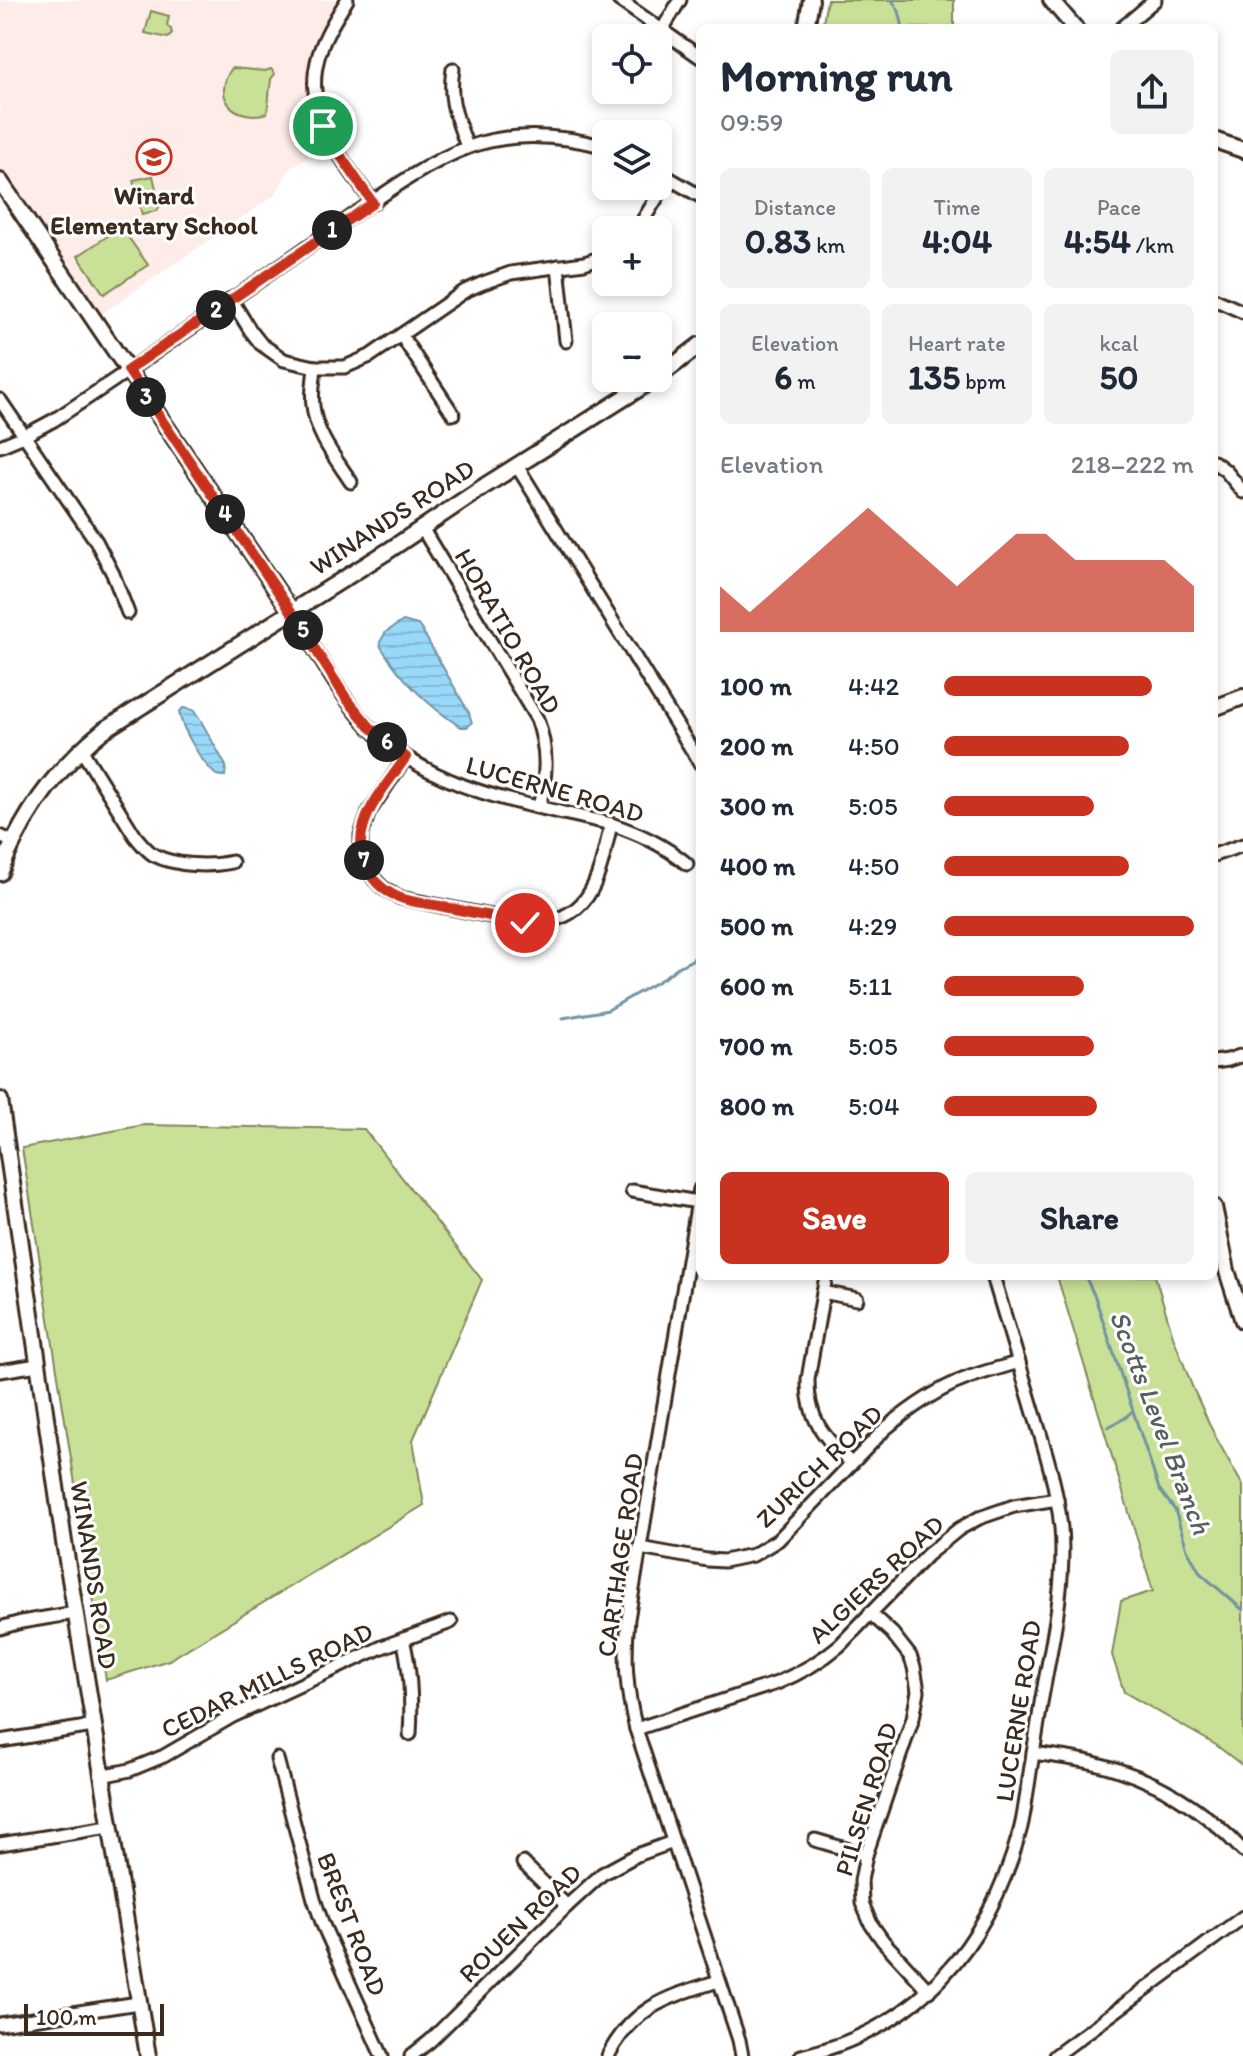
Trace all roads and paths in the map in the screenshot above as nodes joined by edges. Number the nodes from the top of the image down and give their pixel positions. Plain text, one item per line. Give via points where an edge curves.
1 (347, 0) edge
2 (619, 0) edge
3 (680, 0) edge
4 (811, 0) edge
5 (1051, 0) edge
6 (1155, 0) edge
7 (653, 24) edge
8 (666, 24) edge
9 (807, 24) edge
10 (1072, 24) edge
11 (1127, 24) edge
12 (672, 37) edge
13 (696, 54) edge
14 (453, 69) dead end
15 (1218, 141) edge
16 (592, 144) edge
17 (467, 147) junction
18 (1243, 150) edge
19 (672, 180) edge
20 (0, 181) edge
21 (696, 194) edge
22 (373, 203) junction
23 (592, 260) edge
24 (558, 266) junction
25 (231, 299) junction
26 (1218, 301) edge
27 (1243, 312) edge
28 (401, 335) junction
29 (566, 341) dead end
30 (696, 348) edge
31 (672, 366) edge
32 (315, 367) junction
33 (128, 370) junction
34 (633, 392) edge
35 (0, 400) edge
36 (453, 414) dead end
37 (24, 436) junction
38 (0, 446) edge
39 (1218, 465) edge
40 (517, 466) junction
41 (351, 482) dead end
42 (1243, 492) edge
43 (422, 528) junction
44 (291, 611) junction
45 (128, 613) dead end
46 (1243, 697) edge
47 (1218, 706) edge
48 (81, 749) junction
49 (406, 757) junction
50 (696, 757) edge
51 (539, 807) junction
52 (611, 824) junction
53 (6, 839) edge
54 (1243, 845) edge
55 (1218, 854) edge
56 (232, 862) dead end
57 (687, 864) dead end
58 (0, 873) edge
59 (1243, 1055) edge
60 (1218, 1061) edge
61 (0, 1105) edge
62 (632, 1191) dead end
63 (696, 1196) edge
64 (696, 1214) edge
65 (1218, 1227) edge
66 (825, 1280) edge
67 (994, 1280) edge
68 (823, 1292) junction
69 (857, 1299) dead end
70 (1243, 1321) edge
71 (1019, 1362) junction
72 (38, 1365) junction
73 (0, 1371) edge
74 (851, 1463) junction
75 (1057, 1499) junction
76 (640, 1548) junction
77 (75, 1613) junction
78 (870, 1613) junction
79 (451, 1622) dead end
80 (0, 1628) edge
81 (403, 1639) junction
82 (93, 1726) junction
83 (636, 1729) junction
84 (410, 1734) dead end
85 (0, 1741) edge
86 (1033, 1753) junction
87 (277, 1759) dead end
88 (101, 1776) junction
89 (109, 1827) junction
90 (815, 1840) dead end
91 (673, 1842) junction
92 (0, 1844) edge
93 (1243, 1851) edge
94 (866, 1855) junction
95 (523, 1863) dead end
96 (567, 1906) junction
97 (1243, 1917) edge
98 (718, 1981) junction
99 (929, 1991) junction
100 (138, 2003) junction
101 (0, 2024) edge
102 (1061, 2054) edge
103 (148, 2056) edge
104 (382, 2056) edge
105 (411, 2056) edge
106 (608, 2056) edge
107 (742, 2056) edge
108 (801, 2056) edge

1 - 22 street via 319,55 315,93 331,142
2 - 7 street
3 - 8 street
4 - 9 street
5 - 10 street
6 - 11 street
12 - 13 street
14 - 17 street via 451,102
15 - 18 street
16 - 17 street via 551,136
17 - 22 street
19 - 21 street
20 - 33 street
22 - 25 street
23 - 24 street
24 - 28 street via 483,283
24 - 29 street
25 - 32 street via 271,353
25 - 33 street
26 - 27 street
28 - 32 street via 358,363
28 - 36 street
30 - 31 street, WINANDS ROAD
32 - 41 street via 317,424
33 - 37 street
33 - 44 street
34 - 40 street, WINANDS ROAD
35 - 37 street
37 - 38 street
37 - 45 street via 96,541
39 - 42 street
40 - 43 street, WINANDS ROAD
40 - 50 street
43 - 44 street, WINANDS ROAD
43 - 51 street, HORATIO ROAD via 537,719 546,768
44 - 48 street, WINANDS ROAD
44 - 49 street, LUCERNE ROAD via 358,714
46 - 47 street
48 - 53 street, WINANDS ROAD
48 - 56 street via 144,847 163,859 198,865
49 - 51 street, LUCERNE ROAD via 470,790
49 - 52 street via 369,812 361,835 368,869 383,888 401,898 525,923 550,921 573,911 594,889
51 - 52 street, LUCERNE ROAD
52 - 57 street, LUCERNE ROAD via 656,841
53 - 58 street, WINANDS ROAD
54 - 55 street
59 - 60 street
61 - 72 street, WINANDS ROAD
62 - 63 street
64 - 76 street, CARTHAGE ROAD
65 - 70 street
66 - 68 street
67 - 71 street, LUCERNE ROAD
68 - 69 street
68 - 74 street via 808,1395 815,1421
71 - 74 street, ZURICH ROAD via 931,1396
71 - 75 street, LUCERNE ROAD
72 - 73 street
72 - 77 street, WINANDS ROAD
74 - 76 street, ZURICH ROAD via 778,1540 753,1555 707,1560
75 - 78 street, ALGIERS ROAD via 1014,1506 959,1529
75 - 86 street, LUCERNE ROAD via 1062,1546 1059,1599
76 - 83 street, CARTHAGE ROAD via 625,1665
77 - 80 street
77 - 82 street, WINANDS ROAD
78 - 83 street, ALGIERS ROAD via 833,1651 799,1674
78 - 94 street, PILSEN ROAD via 910,1656 918,1691
79 - 81 street, CEDAR MILLS ROAD
81 - 84 street via 411,1679
81 - 88 street, CEDAR MILLS ROAD via 233,1716 164,1756
82 - 85 street
82 - 88 street, WINANDS ROAD
83 - 91 street, CARTHAGE ROAD
86 - 93 street via 1144,1779 1206,1816
86 - 99 street, LUCERNE ROAD via 1005,1881 965,1952
87 - 104 street, BREST ROAD via 323,1925
88 - 89 street, WINANDS ROAD
89 - 92 street
89 - 100 street, WINANDS ROAD
90 - 94 street
91 - 96 street, ROUEN ROAD via 602,1874
91 - 98 street, CARTHAGE ROAD
94 - 99 street, PILSEN ROAD via 860,1891 866,1914
95 - 96 street
96 - 105 street, ROUEN ROAD
97 - 102 street
98 - 106 street via 644,2011
98 - 107 street, CARTHAGE ROAD
99 - 108 street, LUCERNE ROAD via 873,2029
100 - 101 street
100 - 103 street, WINANDS ROAD

